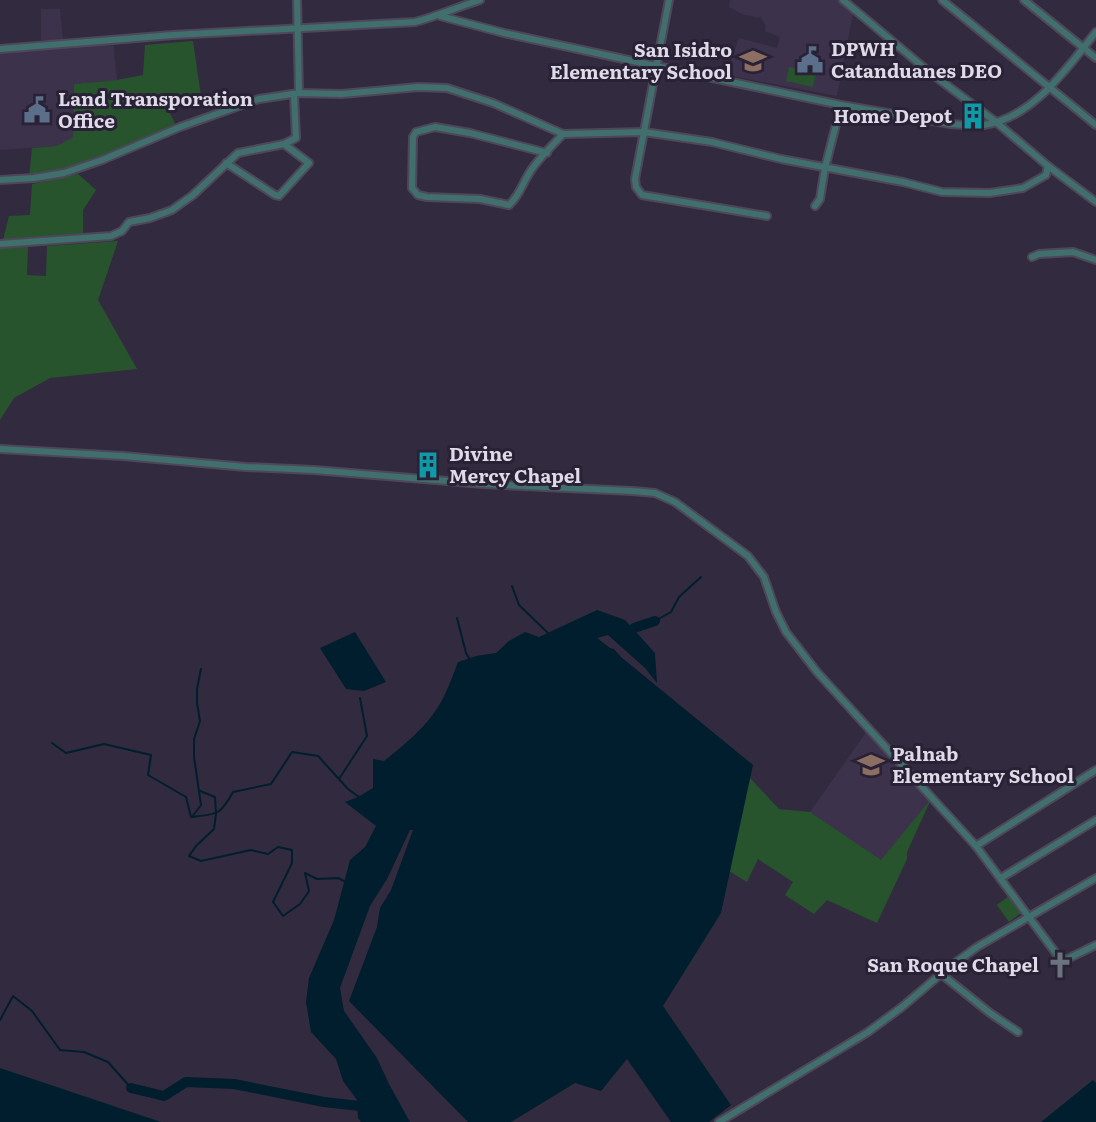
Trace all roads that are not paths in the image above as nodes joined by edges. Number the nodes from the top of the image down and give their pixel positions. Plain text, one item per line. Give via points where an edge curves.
1 (298, 0) edge
2 (480, 0) edge
3 (669, 0) edge
4 (843, 0) edge
5 (942, 0) edge
6 (1024, 0) edge
7 (439, 16) junction
8 (298, 28) junction
9 (1096, 32) edge
10 (1083, 47) junction
11 (0, 49) edge
12 (1096, 58) edge
13 (656, 66) junction
14 (1049, 87) junction
15 (297, 93) junction
16 (841, 105) junction
17 (996, 122) junction
18 (1096, 125) edge
19 (644, 132) junction
20 (563, 134) junction
21 (285, 144) junction
22 (547, 153) junction
23 (226, 163) junction
24 (1048, 166) junction
25 (825, 168) junction
26 (0, 180) edge
27 (1096, 202) edge
28 (815, 206) dead end
29 (767, 216) dead end
30 (0, 244) edge
31 (1032, 257) dead end
32 (1096, 260) edge
33 (0, 449) edge
34 (1096, 770) edge
35 (1095, 823) edge
36 (976, 846) junction
37 (1001, 878) junction
38 (1096, 878) edge
39 (1028, 916) junction
40 (1096, 945) edge
41 (942, 973) junction
42 (1018, 1032) dead end
43 (719, 1122) edge

1 - 8 street
2 - 7 street
3 - 13 street
4 - 17 street
5 - 14 street
6 - 10 street
7 - 8 street via 396,24
7 - 13 street
8 - 11 street
8 - 15 street
9 - 10 street
10 - 12 street
10 - 14 street
13 - 16 street
13 - 19 street
14 - 17 street via 1030,106
14 - 18 street
15 - 20 street via 447,88
15 - 21 street via 296,138
15 - 26 street via 259,99 64,173
16 - 17 street via 951,124
16 - 25 street
17 - 24 street
19 - 20 street
19 - 25 street
19 - 29 street via 635,179 642,195
20 - 22 street
21 - 23 street via 239,153
21 - 23 street via 309,163 279,196
22 - 22 street via 470,133 425,129 413,137 412,188 427,197 509,205
23 - 30 street via 172,210 129,222 118,233
24 - 25 street via 1046,175 1023,188 990,193 942,192
24 - 27 street
25 - 28 street
31 - 32 street via 1073,252
33 - 36 street via 654,493 675,502 748,556 764,577 786,632
34 - 36 street
35 - 37 street
36 - 37 street
37 - 39 street
38 - 39 street
39 - 40 street via 1062,959
39 - 41 street
41 - 42 street
41 - 43 street via 868,1032

